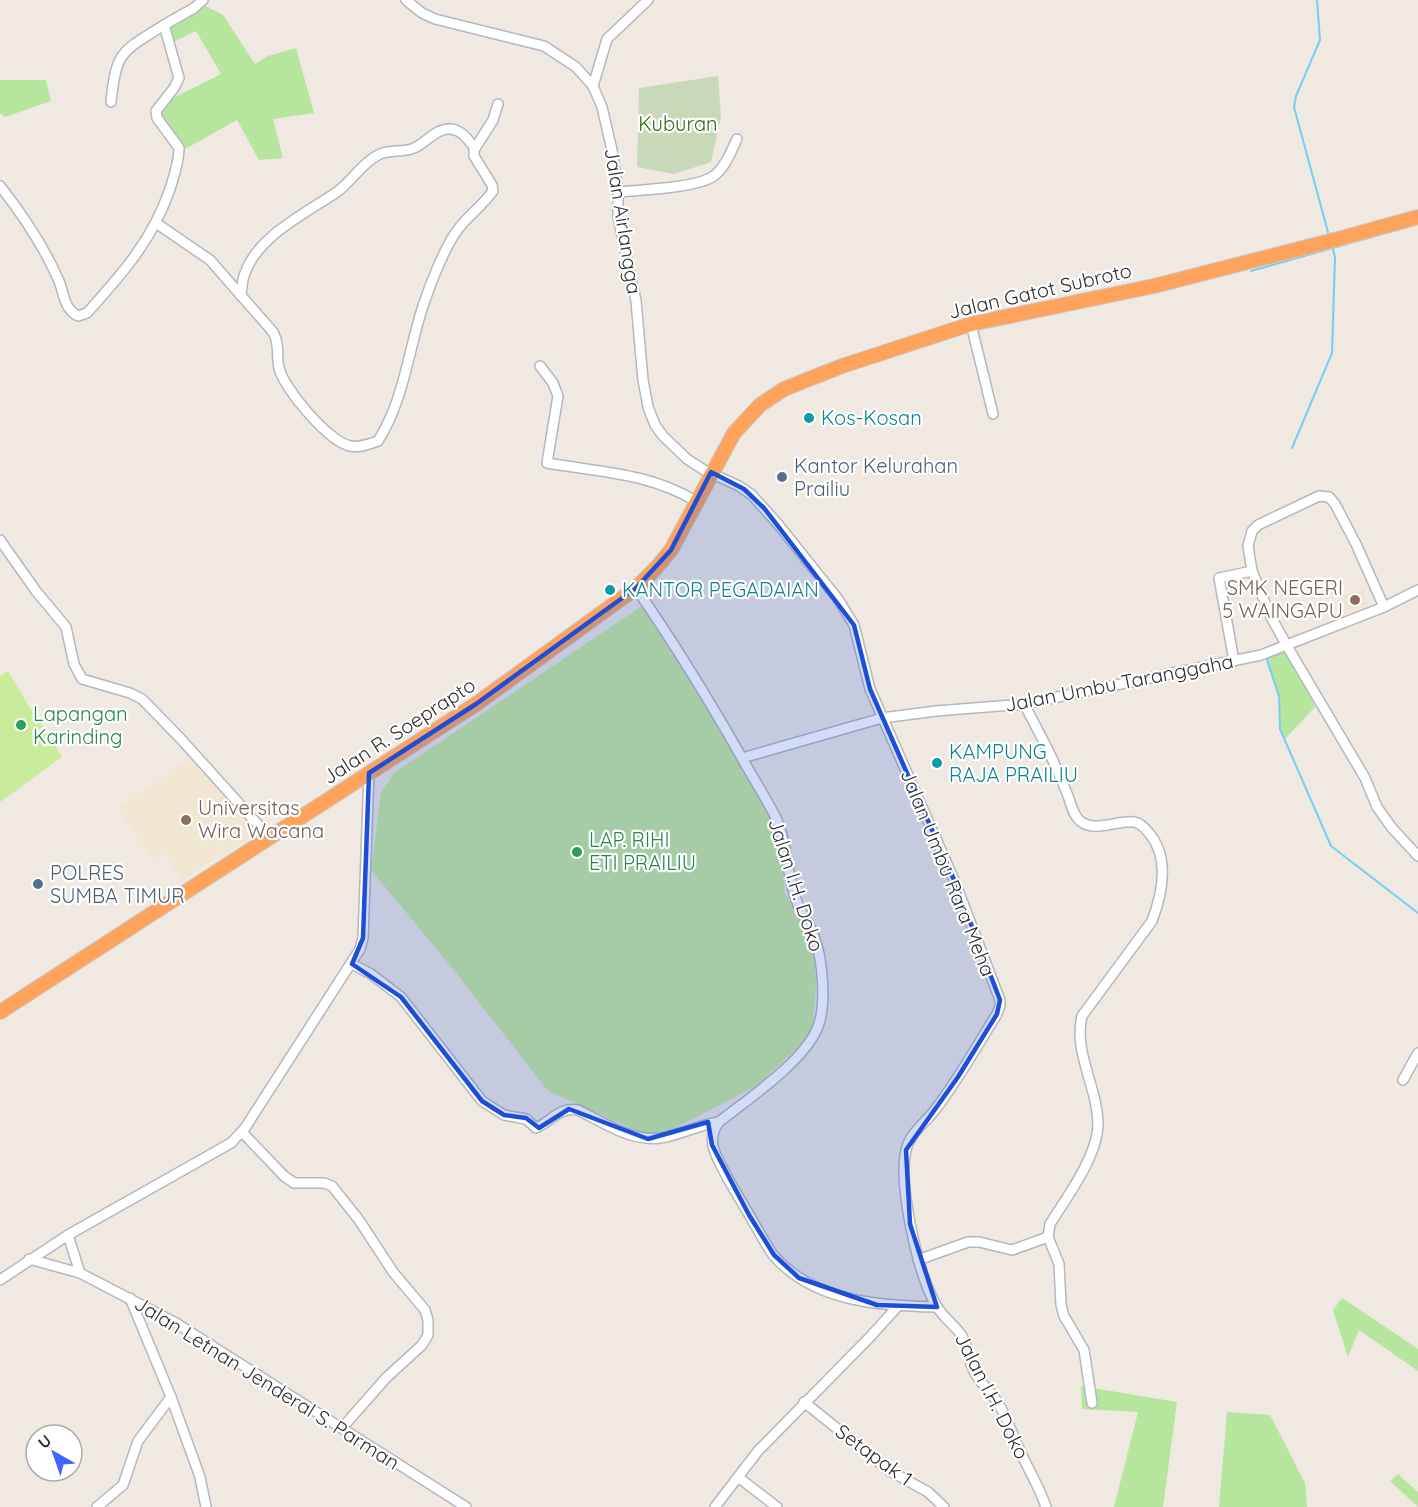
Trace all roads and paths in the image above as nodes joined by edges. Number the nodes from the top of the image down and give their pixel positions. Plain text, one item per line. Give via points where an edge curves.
1 (203, 0) edge
2 (406, 0) edge
3 (648, 0) edge
4 (164, 25) junction
5 (592, 86) junction
6 (111, 102) dead end
7 (498, 104) dead end
8 (737, 139) dead end
9 (475, 147) junction
10 (0, 186) edge
11 (618, 192) junction
12 (1418, 217) edge
13 (156, 223) junction
14 (241, 296) junction
15 (972, 324) junction
16 (540, 366) dead end
17 (993, 414) dead end
18 (711, 472) junction
19 (697, 502) junction
20 (0, 540) edge
21 (1252, 571) junction
22 (636, 588) junction
23 (1418, 590) edge
24 (1384, 607) junction
25 (1287, 646) junction
26 (1234, 661) junction
27 (1024, 704) junction
28 (882, 718) junction
29 (742, 758) junction
30 (369, 773) junction
31 (270, 838) junction
32 (1418, 856) edge
33 (352, 964) junction
34 (0, 1012) edge
35 (1418, 1053) edge
36 (1403, 1080) dead end
37 (718, 1122) junction
38 (242, 1132) junction
39 (68, 1235) junction
40 (1048, 1237) junction
41 (28, 1259) junction
42 (918, 1260) junction
43 (80, 1273) junction
44 (0, 1280) edge
45 (130, 1298) junction
46 (898, 1306) junction
47 (937, 1307) junction
48 (171, 1397) junction
49 (804, 1402) junction
50 (1092, 1403) dead end
51 (342, 1428) junction
52 (738, 1477) junction
53 (97, 1507) edge
54 (206, 1507) edge
55 (466, 1507) edge
56 (715, 1507) edge
57 (777, 1507) edge
58 (944, 1507) edge
59 (1046, 1507) edge

1 - 4 street
2 - 5 street via 435,19 544,46 576,67
3 - 5 street via 607,39
4 - 6 street via 122,55 116,67
4 - 13 street via 179,78 156,114 177,144 179,155
5 - 11 street, Jalan Airlangga via 607,126
7 - 9 street via 491,124
8 - 11 street via 723,167 711,178 680,186
9 - 14 street via 459,131 446,129 408,151 375,157 344,186 286,225 263,246 250,261
9 - 14 street via 474,156 494,191 459,228 448,247 425,301 401,393 378,441 350,446 311,416 282,377 277,338
10 - 13 street via 51,264 70,311 78,316 87,313 126,269
11 - 18 street, Jalan Airlangga via 618,217 636,300 651,416 680,453
12 - 15 highway, Jalan Gatot Subroto via 1154,285
13 - 14 street via 210,260
15 - 17 street
15 - 18 highway, Jalan Gatot Subroto via 784,389 746,418
16 - 19 street via 558,396 547,463 643,478 678,490
18 - 19 highway, Jalan R. Soeprapto
18 - 28 street, Jalan Umbu Rara Meha via 752,495 838,599 854,626 870,689
19 - 22 highway, Jalan R. Soeprapto via 671,550
20 - 31 street via 66,627 74,664 82,679 142,699
21 - 24 street via 1248,546 1252,531 1288,509 1325,495 1335,504
21 - 25 street
21 - 26 street via 1219,578
22 - 29 street, Jalan I.H. Doko via 691,670
22 - 30 highway, Jalan R. Soeprapto via 476,704
23 - 24 street, Jalan Umbu Taranggaha
24 - 25 street, Jalan Umbu Taranggaha
25 - 26 street, Jalan Umbu Taranggaha
25 - 32 street via 1365,778 1377,807
26 - 27 street, Jalan Umbu Taranggaha
27 - 28 street, Jalan Umbu Taranggaha
27 - 40 street via 1058,768 1077,818 1089,825 1142,825 1156,845 1163,867 1152,921 1082,1016 1080,1032 1098,1126 1089,1159 1050,1224
28 - 29 street, Jalan Umbu Taranggaha
28 - 42 street, Jalan Umbu Rara Meha via 955,882 1000,1003 958,1077 911,1137 906,1150 910,1224
29 - 37 street, Jalan I.H. Doko via 777,820 793,892 818,946 821,1012 813,1037 801,1053
30 - 31 highway, Jalan R. Soeprapto
30 - 33 street via 363,938
31 - 34 highway, Jalan R. Soeprapto
33 - 37 street via 401,997 482,1101 504,1115 526,1119 536,1128 560,1111 578,1110 648,1139
33 - 38 street
35 - 36 street
37 - 46 street via 712,1145 774,1255 812,1285 856,1300
38 - 39 street via 231,1143
38 - 51 street via 294,1183 332,1186 425,1310 428,1335 422,1345 386,1378
39 - 41 street
39 - 43 street
40 - 42 street via 1012,1250 968,1242
40 - 50 street via 1059,1264 1060,1305 1085,1354
41 - 43 street, Jalan Letnan Jenderal S. Parman
41 - 44 street
42 - 47 street, Jalan Umbu Rara Meha
43 - 45 street, Jalan Letnan Jenderal S. Parman
45 - 48 street
45 - 51 street, Jalan Letnan Jenderal S. Parman
46 - 47 street
46 - 49 street
47 - 59 street, Jalan I.H. Doko via 962,1336 972,1367 998,1404
48 - 53 street via 138,1441 123,1485
48 - 54 street via 200,1477
49 - 52 street
49 - 58 street, Setapak 1 via 890,1471 928,1492
51 - 55 street, Jalan Letnan Jenderal S. Parman
52 - 56 street
52 - 57 street

